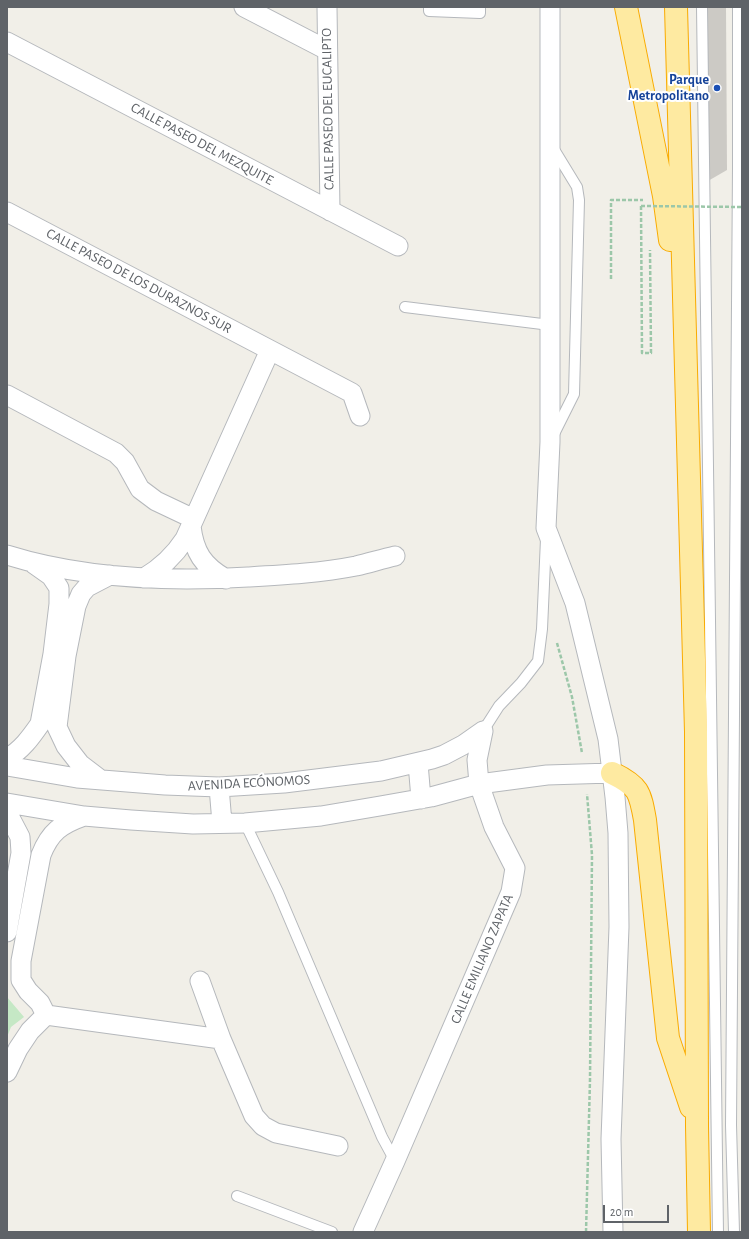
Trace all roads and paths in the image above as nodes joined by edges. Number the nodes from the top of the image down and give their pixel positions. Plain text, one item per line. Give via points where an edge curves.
1 (244, 7) edge
2 (326, 7) edge
3 (429, 7) edge
4 (480, 7) edge
5 (550, 7) edge
6 (626, 7) edge
7 (676, 7) edge
8 (702, 7) edge
9 (738, 7) edge
10 (7, 42) edge
11 (327, 50) junction
12 (550, 143) junction
13 (649, 207) dead end
14 (742, 207) edge
15 (330, 211) junction
16 (7, 212) edge
17 (398, 246) dead end
18 (650, 246) dead end
19 (611, 279) dead end
20 (405, 308) dead end
21 (550, 325) junction
22 (685, 341) junction
23 (270, 350) junction
24 (7, 395) edge
25 (360, 416) dead end
26 (550, 442) junction
27 (193, 523) junction
28 (546, 528) junction
29 (7, 555) edge
30 (394, 556) dead end
31 (31, 562) junction
32 (110, 575) junction
33 (144, 578) junction
34 (226, 579) junction
35 (556, 638) dead end
36 (483, 731) junction
37 (7, 758) edge
38 (418, 763) junction
39 (7, 766) edge
40 (612, 773) junction
41 (585, 774) junction
42 (101, 780) junction
43 (479, 784) junction
44 (219, 787) junction
45 (421, 799) junction
46 (7, 803) edge
47 (7, 812) edge
48 (84, 816) junction
49 (222, 823) junction
50 (245, 823) junction
51 (7, 932) edge
52 (200, 981) dead end
53 (46, 1015) junction
54 (221, 1039) junction
55 (7, 1072) edge
56 (697, 1126) junction
57 (338, 1146) dead end
58 (395, 1160) junction
59 (237, 1196) dead end
60 (332, 1232) edge
61 (363, 1232) edge
62 (586, 1232) edge
63 (613, 1232) edge
64 (699, 1232) edge
65 (718, 1232) edge
66 (734, 1232) edge

1 - 11 street
2 - 11 street, CALLE PASEO DEL EUCALIPTO
3 - 4 lane via 429,11 480,13
5 - 12 street
6 - 22 highway via 664,196
7 - 22 highway
8 - 65 lane
9 - 66 lane via 731,1117
10 - 15 street, CALLE PASEO DEL MEZQUITE
11 - 15 street, CALLE PASEO DEL EUCALIPTO
12 - 21 street
12 - 26 lane via 578,187 579,200 574,394
13 - 19 path via 649,200 611,200
14 - 18 path, bridge via 641,206 642,354 651,353
15 - 17 street, CALLE PASEO DEL MEZQUITE
16 - 23 street, CALLE PASEO DE LOS DURAZNOS SUR
20 - 21 lane
21 - 26 street
22 - 56 highway via 696,732
23 - 25 street, CALLE PASEO DE LOS DURAZNOS SUR via 352,393
23 - 27 street
24 - 27 street via 116,453 125,462 140,489
26 - 28 street
27 - 33 street via 177,551 156,571
27 - 34 street via 193,540 197,552 204,563
28 - 36 lane, CALLE EMILIANO ZAPATA via 542,629 538,662 499,706
28 - 40 street via 575,603 608,739
29 - 31 street
30 - 34 street via 356,566 322,571
31 - 32 street
31 - 37 street via 51,576 58,588 58,618 40,724 22,746
32 - 33 street
32 - 42 street via 87,588 76,606 66,656 57,728 66,746 80,764
33 - 34 street
35 - 41 path via 572,697
36 - 38 street, AVENIDA ECÓNOMOS via 444,755
36 - 43 street, CALLE EMILIANO ZAPATA via 477,760
38 - 44 street, AVENIDA ECÓNOMOS via 338,777
38 - 45 street
39 - 42 street, AVENIDA ECÓNOMOS
40 - 41 street
40 - 56 highway via 627,780 638,792 642,804 668,1038
40 - 63 street via 618,833 619,927 611,1139
41 - 43 street via 547,775
41 - 62 path via 592,855
42 - 44 street, AVENIDA ECÓNOMOS via 166,786
43 - 45 street
43 - 58 street, CALLE EMILIANO ZAPATA via 494,827 515,868 511,892
44 - 49 street
45 - 50 street via 320,816
46 - 48 street
47 - 51 street via 20,837 21,853
48 - 49 street via 170,823
48 - 53 street via 69,821 52,834 43,850 21,961 21,980 40,1002
49 - 50 street
50 - 58 lane via 278,892 382,1137
52 - 54 street
53 - 54 street
53 - 55 street via 30,1031
54 - 57 street via 254,1116 263,1126 276,1133
56 - 64 highway
58 - 61 street, CALLE EMILIANO ZAPATA
59 - 60 lane

